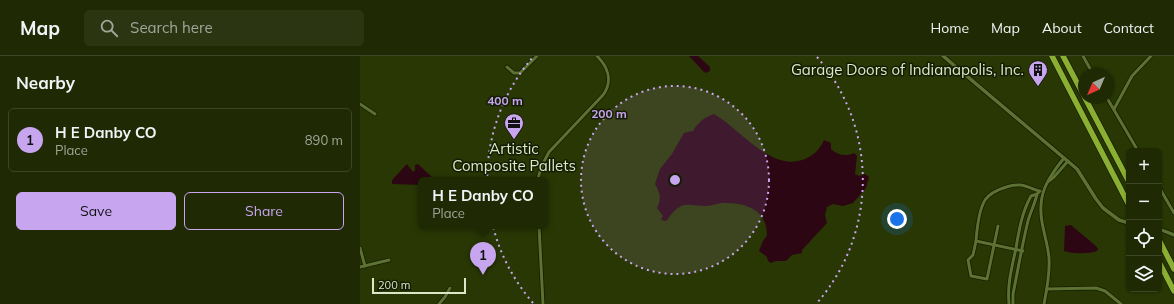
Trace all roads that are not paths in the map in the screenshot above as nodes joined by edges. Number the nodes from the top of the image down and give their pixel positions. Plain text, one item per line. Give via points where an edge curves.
1 (537, 56) edge
2 (597, 56) edge
3 (943, 56) edge
4 (1052, 56) edge
5 (1063, 56) edge
6 (1083, 56) edge
7 (1151, 56) edge
8 (507, 67) dead end
9 (1090, 68) edge
10 (1078, 84) edge
11 (360, 104) edge
12 (1089, 104) edge
13 (1111, 104) edge
14 (1114, 109) junction
15 (375, 114) dead end
16 (1136, 148) edge
17 (1064, 158) junction
18 (1068, 161) junction
19 (1126, 176) edge
20 (538, 177) edge
21 (1047, 182) junction
22 (1044, 189) junction
23 (1162, 192) edge
24 (1038, 193) junction
25 (1126, 199) edge
26 (1174, 213) edge
27 (1126, 222) edge
28 (998, 226) dead end
29 (539, 229) edge
30 (1162, 230) edge
31 (1174, 235) edge
32 (976, 241) junction
33 (994, 245) junction
34 (1162, 246) edge
35 (360, 248) edge
36 (1015, 250) junction
37 (1022, 251) junction
38 (389, 260) dead end
39 (365, 266) junction
40 (360, 267) edge
41 (1162, 268) edge
42 (1174, 269) edge
43 (450, 288) dead end
44 (1047, 289) junction
45 (1174, 291) edge
46 (439, 304) edge
47 (544, 304) edge
48 (1009, 304) edge
49 (1013, 304) edge
50 (1044, 304) edge
51 (1121, 304) edge

1 - 8 street via 520,73 514,73
2 - 20 street via 608,72 607,89 549,152
3 - 17 street
4 - 25 highway
5 - 10 highway
6 - 9 street
7 - 14 street via 1132,76
11 - 15 street
12 - 19 highway
13 - 14 street
14 - 16 street
17 - 18 street
17 - 21 street
18 - 21 street
18 - 27 street via 1084,178 1103,208
21 - 22 street
22 - 24 street
22 - 44 street via 1041,220 1049,257
23 - 26 street
24 - 32 street via 1020,185 1009,186 986,198 979,216
24 - 36 street via 1031,196 1024,210
24 - 37 street via 1031,210
28 - 33 street
29 - 47 street
30 - 31 street
32 - 33 street
32 - 33 street via 973,255 968,260 971,276 987,279
33 - 36 street
34 - 42 highway
35 - 39 street
36 - 37 street
36 - 48 street via 1009,278
37 - 49 street
38 - 39 street
39 - 40 street
41 - 45 highway
43 - 46 street
44 - 50 street
44 - 51 street via 1096,288 1110,294

